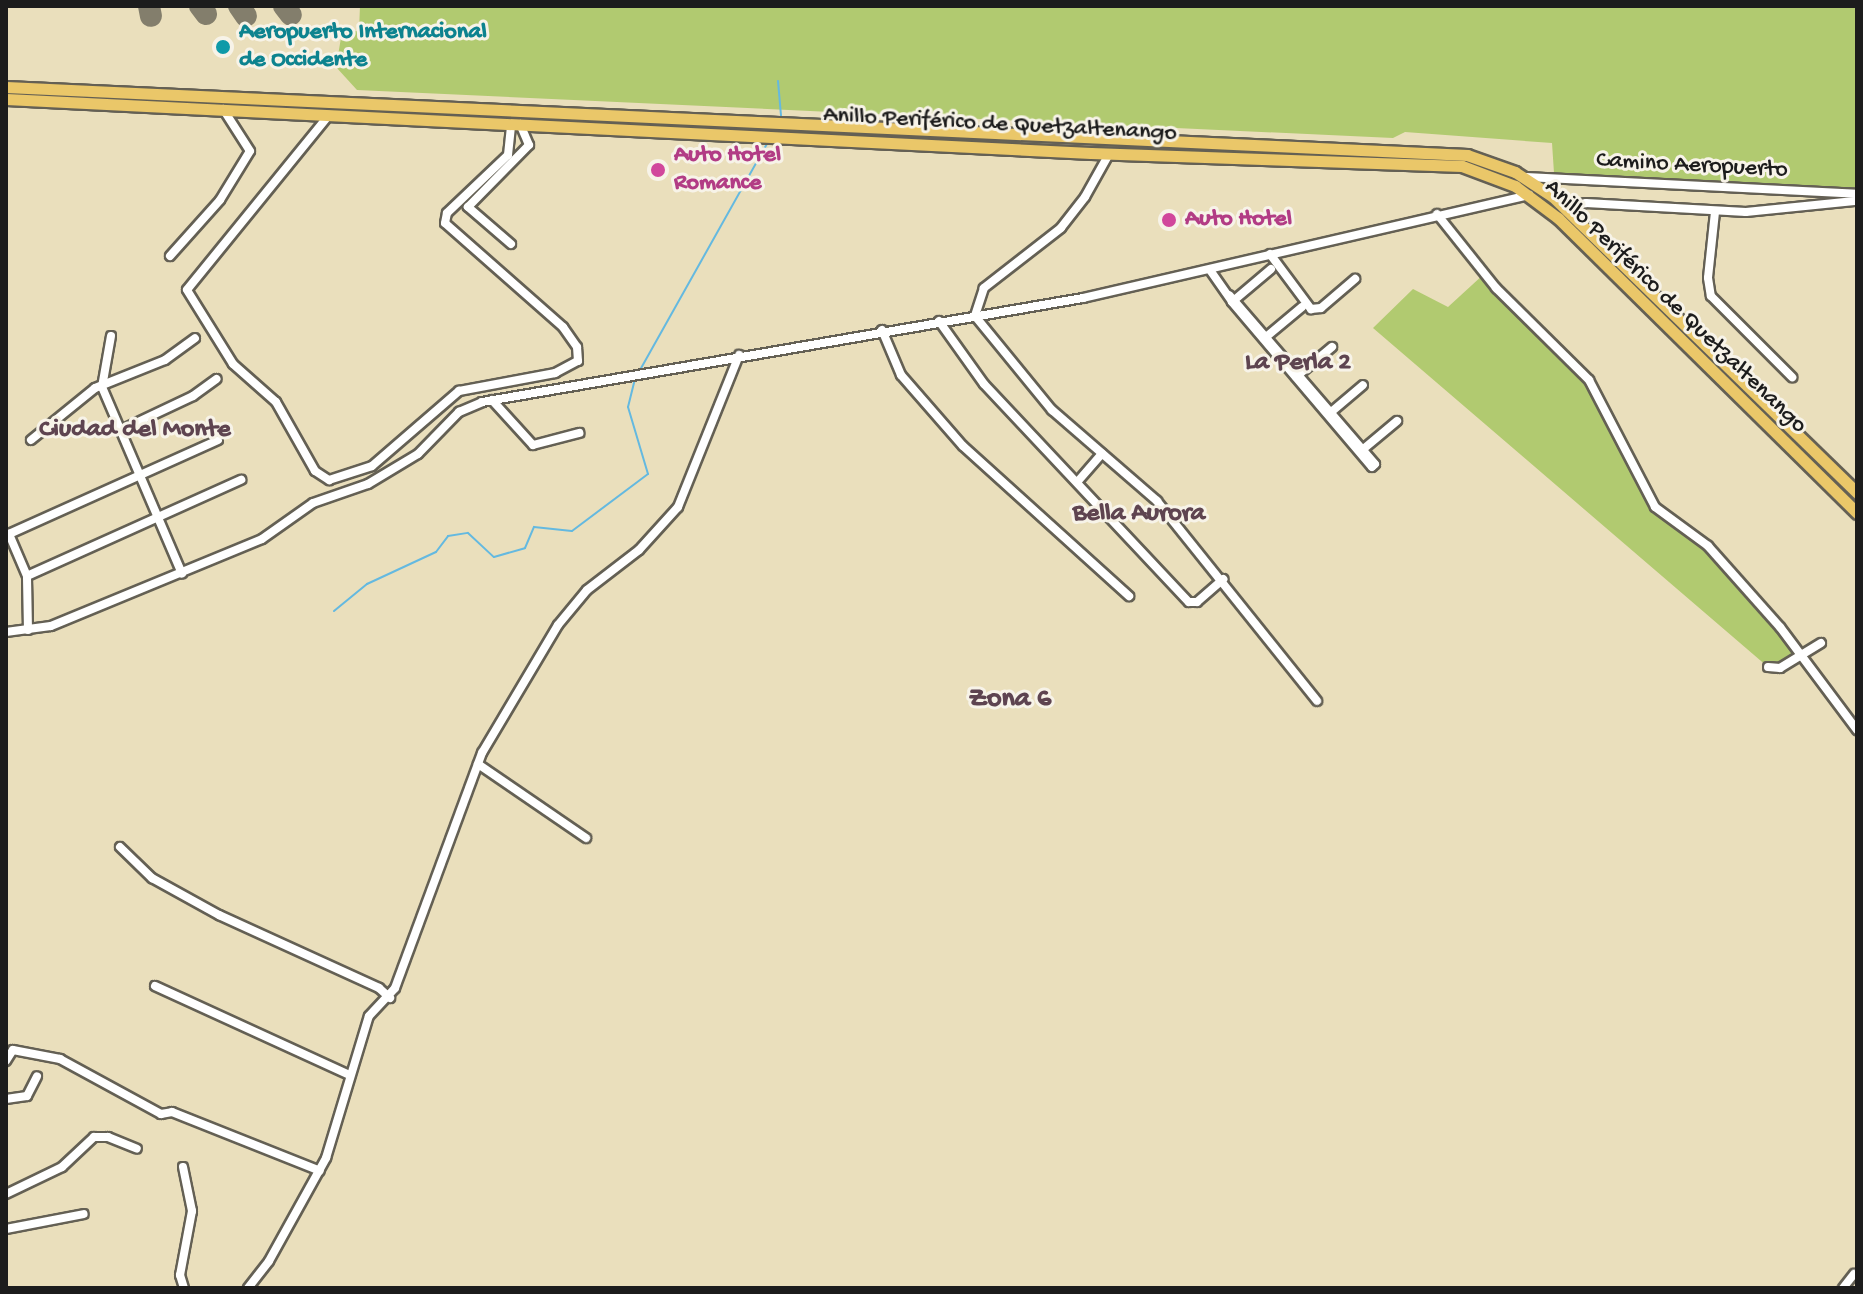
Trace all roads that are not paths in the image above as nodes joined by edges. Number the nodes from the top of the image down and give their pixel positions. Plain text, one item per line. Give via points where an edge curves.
1 (6, 87) edge
2 (62, 90) junction
3 (6, 96) edge
4 (223, 109) junction
5 (329, 115) junction
6 (516, 124) junction
7 (1196, 145) junction
8 (1109, 154) junction
9 (1525, 177) junction
10 (1529, 195) junction
11 (1855, 199) edge
12 (1563, 206) junction
13 (1715, 212) junction
14 (1437, 214) junction
15 (511, 244) dead end
16 (1270, 254) junction
17 (170, 256) dead end
18 (1271, 269) dead end
19 (1210, 270) junction
20 (1355, 279) dead end
21 (1641, 283) junction
22 (1233, 298) junction
23 (1302, 307) dead end
24 (975, 316) junction
25 (939, 321) junction
26 (882, 330) junction
27 (1675, 334) junction
28 (111, 336) dead end
29 (1266, 337) junction
30 (195, 338) dead end
31 (1332, 347) dead end
32 (739, 355) junction
33 (1298, 376) junction
34 (1792, 377) dead end
35 (216, 379) dead end
36 (1363, 385) dead end
37 (102, 387) junction
38 (492, 400) junction
39 (1330, 413) junction
40 (1397, 421) dead end
41 (121, 430) junction
42 (579, 433) dead end
43 (31, 440) dead end
44 (218, 440) dead end
45 (1102, 454) junction
46 (143, 477) junction
47 (1837, 477) junction
48 (241, 480) dead end
49 (1079, 480) junction
50 (1857, 493) edge
51 (1857, 513) edge
52 (160, 521) junction
53 (182, 574) junction
54 (27, 576) junction
55 (1223, 579) junction
56 (1129, 596) dead end
57 (28, 630) junction
58 (6, 632) edge
59 (1821, 643) dead end
60 (1800, 655) junction
61 (1768, 667) dead end
62 (1317, 701) dead end
63 (1857, 730) edge
64 (478, 764) junction
65 (586, 838) dead end
66 (120, 847) dead end
67 (155, 986) dead end
68 (390, 998) junction
69 (6, 1061) edge
70 (349, 1075) junction
71 (37, 1076) dead end
72 (6, 1099) edge
73 (137, 1149) dead end
74 (183, 1167) dead end
75 (320, 1171) junction
76 (6, 1194) edge
77 (84, 1214) dead end
78 (6, 1229) edge
79 (1854, 1274) dead end
80 (250, 1287) edge
81 (184, 1288) edge
82 (1843, 1288) edge

1 - 2 highway, Anillo Periférico de Quetzaltenango
2 - 3 highway
2 - 7 highway, Anillo Periférico de Quetzaltenango
3 - 4 highway, Anillo Periférico de Quetzaltenango
4 - 5 highway, Anillo Periférico de Quetzaltenango
4 - 17 street via 250,151 220,200
5 - 6 highway, Anillo Periférico de Quetzaltenango
5 - 6 street via 187,290 233,364 276,402 315,471 329,480 372,466 459,391 555,373 578,361 577,347 563,327 445,223 447,213 508,155
6 - 8 highway, Anillo Periférico de Quetzaltenango
6 - 15 street via 529,145 468,207
7 - 8 highway via 1181,151 1117,148
7 - 9 highway, Anillo Periférico de Quetzaltenango via 1452,153
8 - 10 highway, Anillo Periférico de Quetzaltenango via 1444,164 1496,177
8 - 24 street via 1061,228 984,288
9 - 11 street, Camino Aeropuerto
9 - 12 highway, Anillo Periférico de Quetzaltenango
10 - 14 street
10 - 21 highway via 1542,196
10 - 27 highway, Anillo Periférico de Quetzaltenango
11 - 13 street
12 - 13 street
12 - 21 highway, Anillo Periférico de Quetzaltenango
13 - 34 street via 1711,296
14 - 16 street
14 - 60 street via 1496,288 1589,380 1655,507 1708,546
16 - 19 street
16 - 20 street via 1315,310
18 - 22 street
19 - 22 street
19 - 24 street
21 - 47 highway, Anillo Periférico de Quetzaltenango
22 - 29 street
23 - 29 street
24 - 25 street
24 - 45 street via 1042,399
25 - 26 street
25 - 49 street via 984,384
26 - 32 street
26 - 56 street via 901,375 963,446
27 - 47 highway via 1822,473
27 - 51 highway, Anillo Periférico de Quetzaltenango
28 - 37 street
29 - 33 street
30 - 37 street via 165,360
31 - 33 street
32 - 38 street
32 - 64 street via 678,507 639,550 587,590 558,625
33 - 39 street
35 - 41 street via 193,396
36 - 39 street
37 - 41 street
37 - 43 street
38 - 42 street via 533,445
38 - 53 street via 459,412 422,452 368,484 313,503 262,539
39 - 40 street via 1361,451
41 - 46 street
44 - 46 street
45 - 49 street
45 - 55 street via 1157,501
46 - 52 street
46 - 54 street via 9,534
47 - 50 highway, Anillo Periférico de Quetzaltenango
48 - 52 street
49 - 55 street via 1189,602 1197,602
52 - 53 street
52 - 54 street
53 - 57 street via 51,626
54 - 57 street
55 - 62 street
57 - 58 street
59 - 60 street
60 - 61 street via 1780,668
60 - 63 street
64 - 65 street
64 - 68 street
66 - 68 street via 145,873 205,908 379,988
67 - 70 street
68 - 70 street via 369,1016
69 - 75 street via 13,1050 60,1059 161,1114 172,1112
70 - 75 street
71 - 72 street via 27,1096
73 - 76 street via 94,1137 62,1167
74 - 81 street via 192,1211 180,1275
75 - 80 street
77 - 78 street
79 - 82 street

